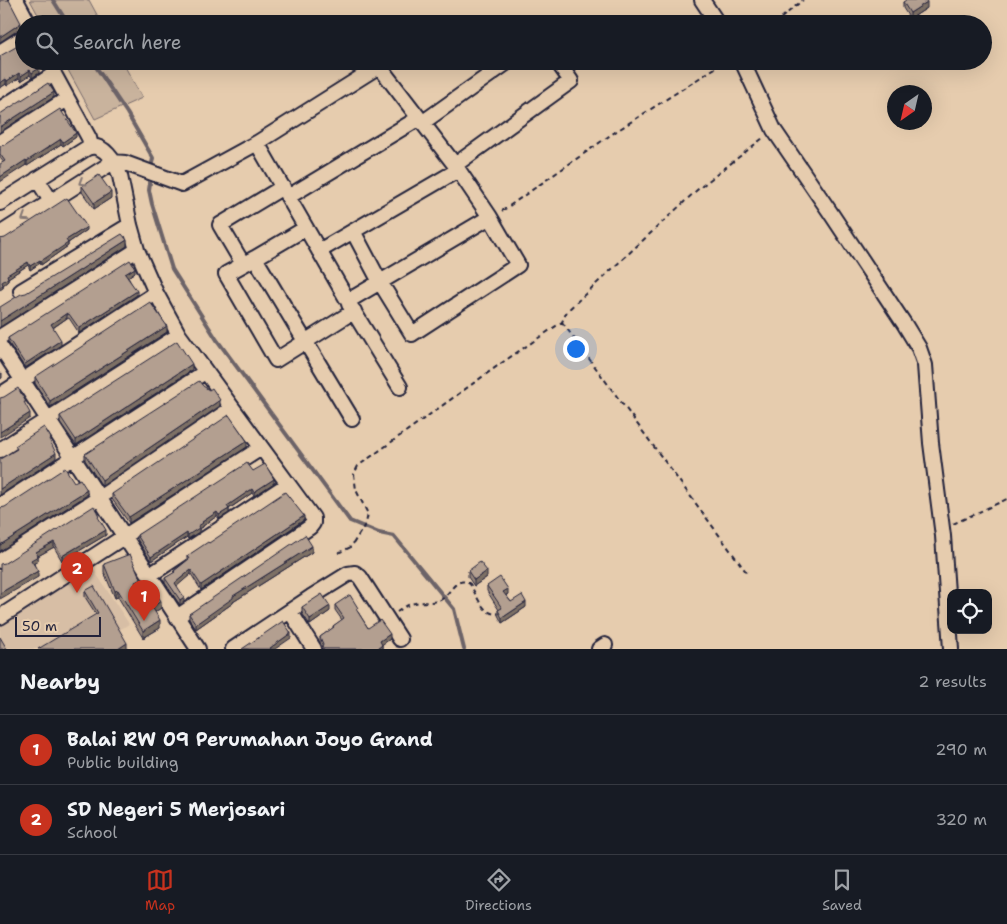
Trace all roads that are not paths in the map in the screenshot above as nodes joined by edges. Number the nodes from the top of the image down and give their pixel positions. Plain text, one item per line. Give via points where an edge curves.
1 (16, 0) edge
2 (702, 0) edge
3 (24, 15) edge
4 (712, 15) edge
5 (15, 43) edge
6 (0, 52) edge
7 (49, 70) edge
8 (54, 70) edge
9 (373, 70) edge
10 (382, 70) edge
11 (496, 70) edge
12 (563, 70) edge
13 (746, 70) edge
14 (67, 99) junction
15 (0, 109) edge
16 (421, 120) junction
17 (0, 142) edge
18 (257, 143) junction
19 (91, 146) junction
20 (119, 163) junction
21 (456, 167) junction
22 (37, 179) junction
23 (285, 192) junction
24 (51, 201) junction
25 (0, 203) edge
26 (496, 214) junction
27 (130, 224) junction
28 (306, 228) junction
29 (353, 231) junction
30 (0, 234) edge
31 (137, 250) junction
32 (319, 251) junction
33 (249, 261) junction
34 (380, 282) junction
35 (21, 291) dead end
36 (156, 293) junction
37 (351, 306) junction
38 (179, 335) junction
39 (0, 337) edge
40 (306, 342) junction
41 (0, 346) edge
42 (205, 372) junction
43 (23, 380) junction
44 (400, 388) dead end
45 (0, 395) edge
46 (232, 408) junction
47 (49, 419) junction
48 (352, 419) dead end
49 (261, 448) junction
50 (0, 450) edge
51 (73, 458) junction
52 (288, 484) junction
53 (100, 498) junction
54 (0, 505) edge
55 (124, 536) junction
56 (0, 561) edge
57 (150, 575) junction
58 (290, 611) junction
59 (0, 617) edge
60 (177, 617) junction
61 (400, 639) dead end
62 (198, 649) edge
63 (233, 649) edge
64 (314, 649) edge
65 (951, 649) edge

1 - 3 street
2 - 4 street
5 - 6 street
7 - 15 street
8 - 14 street
9 - 18 street
10 - 16 street
11 - 16 street
12 - 21 street via 571,81
13 - 65 street via 774,130 919,348 925,365
14 - 17 street
14 - 19 street
16 - 21 street
16 - 23 street
18 - 20 street via 182,184
18 - 23 street
19 - 20 street via 101,148
19 - 22 street
20 -> 24 street
20 - 27 street
21 - 26 street
21 - 29 street
22 - 24 street
22 - 25 street
23 - 28 street
23 - 33 street via 220,225
24 -> 30 street
26 - 34 street
26 - 34 street via 518,265 412,334
27 - 31 street
27 - 35 street
28 - 32 street
28 - 33 street
29 - 32 street
29 - 34 street
31 - 36 street
31 - 39 street
32 - 37 street
33 - 40 street
33 - 40 street via 226,274 276,360
34 - 37 street
36 - 38 street
36 - 43 street
37 - 40 street
37 - 44 street
38 - 42 street
38 - 47 street
40 - 48 street
41 - 43 street
42 - 46 street
42 - 51 street
43 - 45 street
43 - 47 street
46 - 49 street
46 - 53 street
47 - 50 street
47 - 51 street
49 - 52 street
49 - 55 street
51 - 53 street
51 - 54 street
52 - 57 street
52 - 60 street via 313,518 310,527
53 - 55 street
53 - 56 street
55 - 57 street
55 - 59 street
57 - 60 street
58 - 61 street via 348,574 355,573
58 - 63 street
58 - 64 street
60 - 62 street

